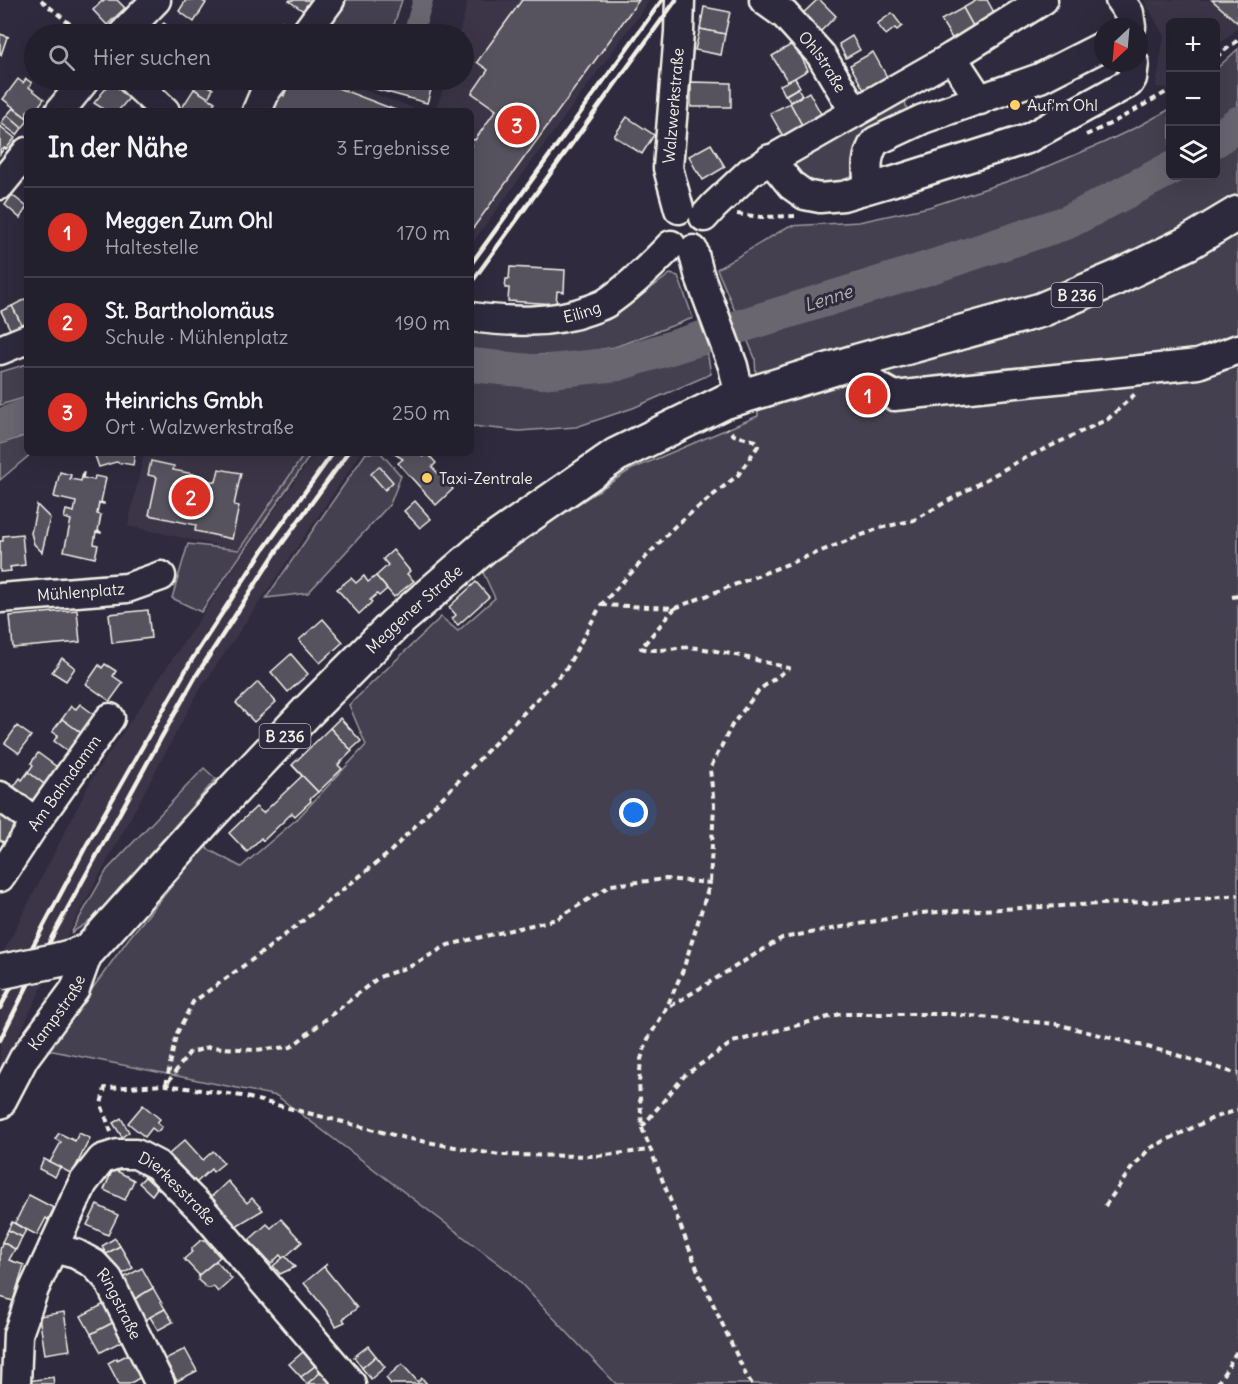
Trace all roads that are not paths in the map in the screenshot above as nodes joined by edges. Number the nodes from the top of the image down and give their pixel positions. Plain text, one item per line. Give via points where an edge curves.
1 (156, 0) edge
2 (330, 0) edge
3 (680, 0) edge
4 (1043, 0) edge
5 (1120, 0) edge
6 (783, 5) edge
7 (1129, 18) edge
8 (133, 24) edge
9 (312, 24) edge
10 (1094, 51) edge
11 (952, 57) junction
12 (1133, 72) edge
13 (77, 90) edge
14 (143, 90) edge
15 (266, 90) edge
16 (980, 100) junction
17 (62, 108) edge
18 (162, 108) edge
19 (258, 108) edge
20 (855, 112) junction
21 (24, 156) edge
22 (770, 159) junction
23 (0, 185) edge
24 (869, 188) junction
25 (692, 213) junction
26 (1238, 213) edge
27 (687, 256) junction
28 (474, 317) edge
29 (24, 340) edge
30 (1238, 349) edge
31 (0, 350) edge
32 (858, 361) junction
33 (1198, 364) junction
34 (1238, 369) edge
35 (728, 402) junction
36 (161, 576) dead end
37 (0, 598) edge
38 (110, 718) dead end
39 (0, 796) edge
40 (36, 822) junction
41 (0, 877) edge
42 (89, 950) junction
43 (0, 972) edge
44 (0, 1104) edge
45 (53, 1248) junction
46 (16, 1384) edge
47 (160, 1384) edge
48 (351, 1384) edge

1 - 8 street
2 - 9 street
3 - 25 street, Walzwerkstraße via 668,168
4 - 11 street
5 - 7 street
6 - 20 street, Ohlstraße via 821,56
10 - 16 street via 1040,78
11 - 16 street
11 - 20 street
12 - 24 street via 1129,83 1027,139
13 - 17 street
14 - 18 street
15 - 19 street
16 - 24 street via 923,119 876,141 867,161
20 - 22 street
21 - 23 street
22 - 24 street via 791,185 806,195 843,196
22 - 25 street
25 - 27 street via 706,223 706,236
25 - 27 street via 669,215 664,227 664,234
26 - 32 main road, Meggener Straße / B 236 via 1188,243 1041,310
27 - 28 street, Eiling via 641,275 604,304 572,316 530,321
27 - 35 street via 733,366
29 - 31 street
30 - 33 street
32 - 33 street via 868,381 894,396
32 - 35 main road, Meggener Straße / B 236
33 - 34 street
35 - 42 main road, Meggener Straße / B 236 via 615,455 496,538 442,582 307,712
36 - 37 street, Mühlenplatz via 127,588
38 - 40 street, Am Bahndamm
39 - 40 street
40 - 41 street, Am Bahndamm
42 - 43 main road, bridge
42 - 44 street, Kampstraße via 75,989 24,1058
45 - 46 street, Dierkesstraße via 18,1334
45 - 47 street, Ringstraße via 94,1264 108,1279
45 - 48 street, Dierkesstraße via 83,1183 102,1159 136,1154 157,1165 203,1211

